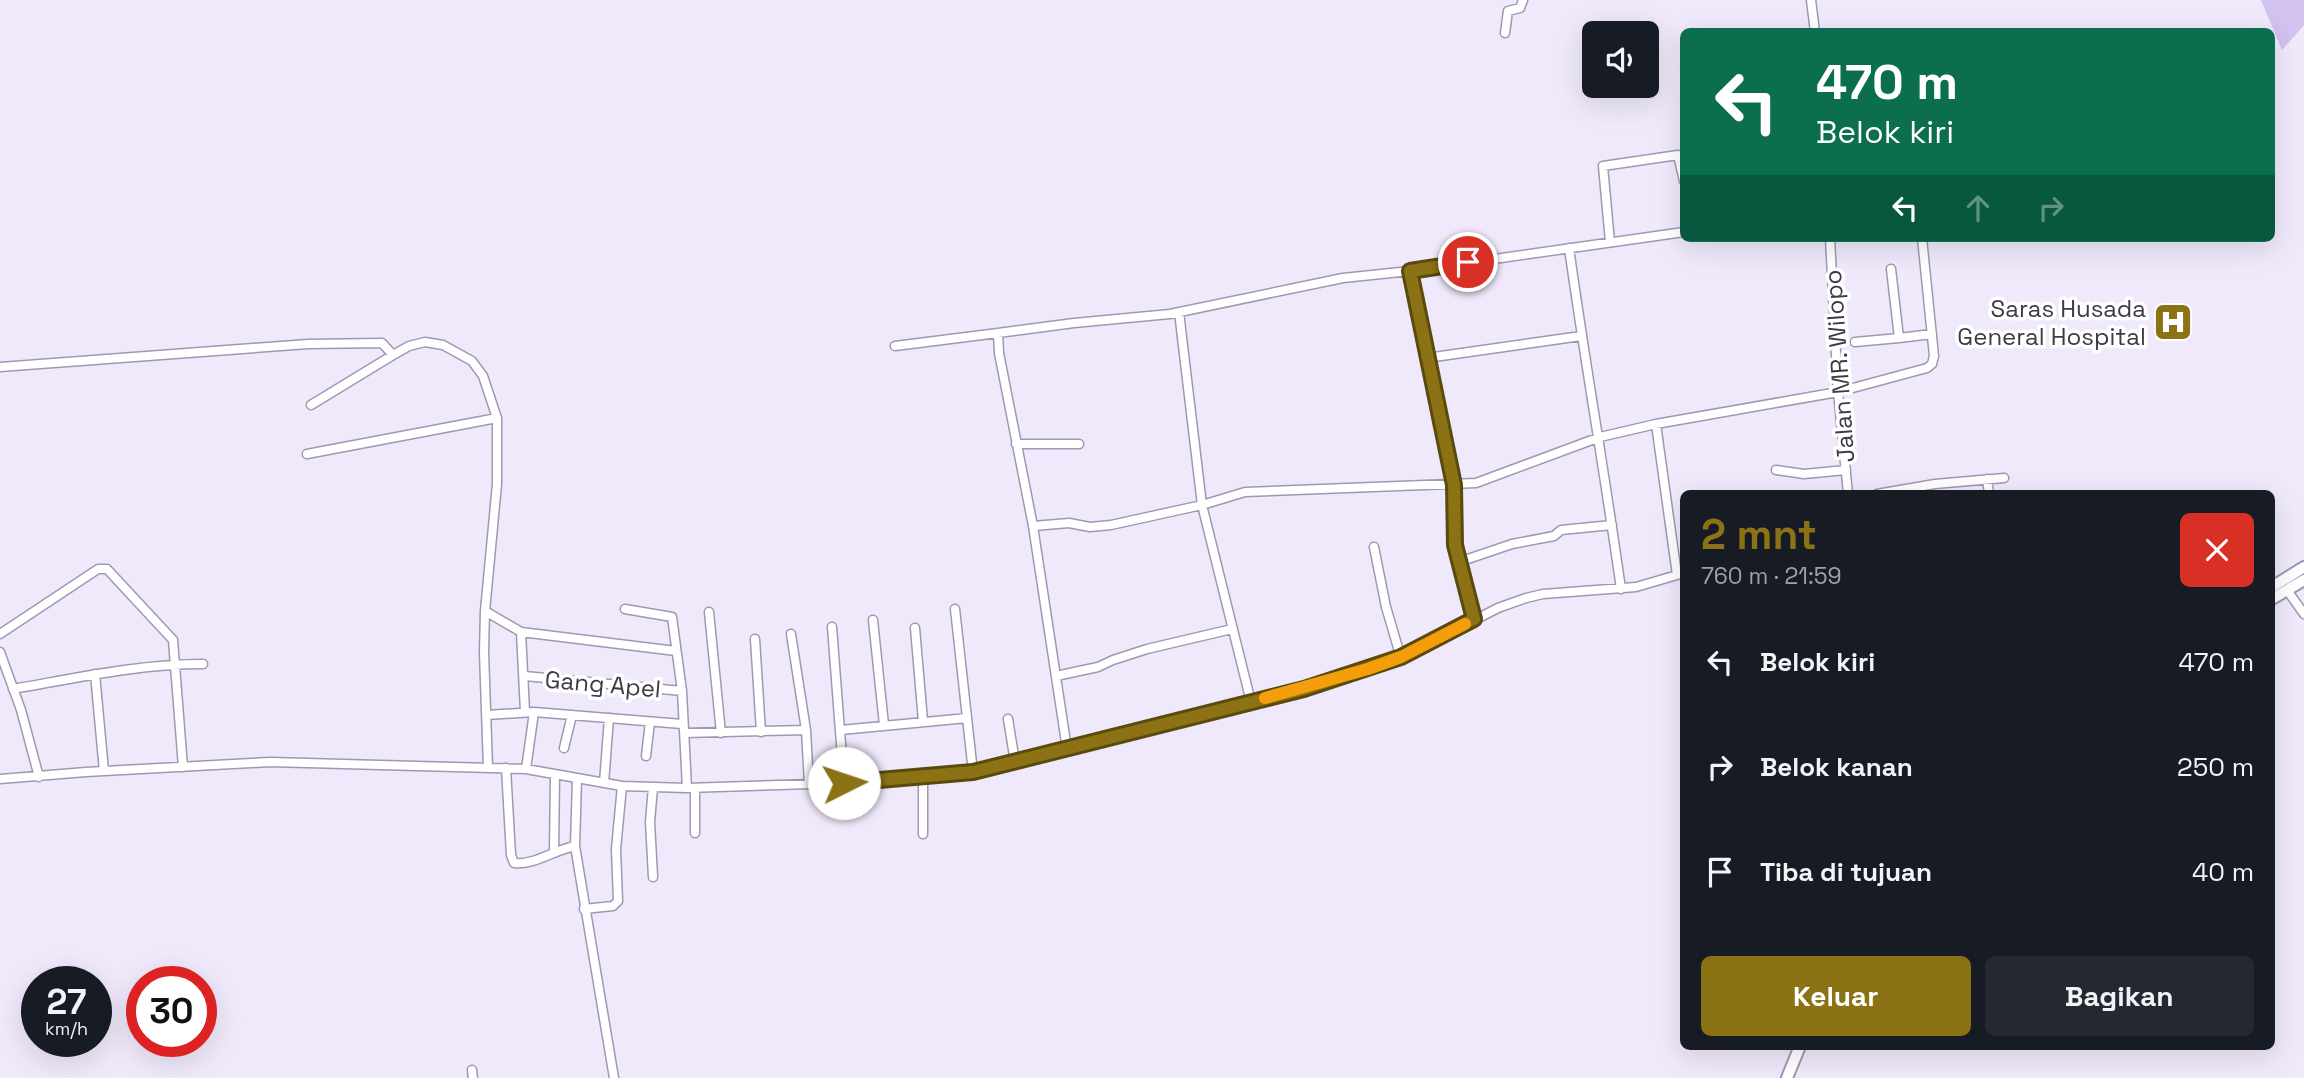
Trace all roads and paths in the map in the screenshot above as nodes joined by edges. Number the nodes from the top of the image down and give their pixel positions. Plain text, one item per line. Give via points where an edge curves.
1 (1523, 0) edge
2 (1811, 0) edge
3 (1814, 28) edge
4 (1505, 33) dead end
5 (1680, 164) edge
6 (1680, 233) edge
7 (1610, 242) junction
8 (1830, 242) edge
9 (1922, 242) edge
10 (1569, 248) junction
11 (1891, 269) dead end
12 (1410, 271) junction
13 (1180, 312) junction
14 (998, 333) junction
15 (1932, 334) junction
16 (1581, 336) junction
17 (1899, 338) junction
18 (1856, 342) dead end
19 (895, 346) dead end
20 (393, 355) junction
21 (1427, 358) junction
22 (0, 367) edge
23 (1838, 392) junction
24 (312, 405) dead end
25 (497, 418) junction
26 (1656, 424) junction
27 (1600, 438) junction
28 (1017, 444) junction
29 (1079, 444) dead end
30 (307, 454) dead end
31 (1776, 470) dead end
32 (1846, 470) junction
33 (2004, 478) dead end
34 (1987, 479) junction
35 (1454, 485) junction
36 (1848, 490) edge
37 (1916, 490) edge
38 (1988, 490) edge
39 (1202, 505) junction
40 (1612, 525) junction
41 (1033, 527) junction
42 (1374, 547) dead end
43 (1459, 562) junction
44 (2304, 567) edge
45 (1680, 574) edge
46 (2304, 580) edge
47 (2275, 585) edge
48 (1621, 589) junction
49 (2287, 590) junction
50 (2275, 596) edge
51 (625, 609) dead end
52 (955, 609) dead end
53 (485, 611) junction
54 (709, 612) dead end
55 (2304, 614) edge
56 (1474, 619) junction
57 (873, 620) dead end
58 (832, 627) dead end
59 (915, 628) dead end
60 (1232, 629) junction
61 (521, 632) junction
62 (0, 634) edge
63 (791, 634) dead end
64 (754, 639) dead end
65 (0, 652) edge
66 (676, 652) junction
67 (1401, 657) junction
68 (174, 664) junction
69 (203, 664) dead end
70 (95, 674) junction
71 (525, 676) junction
72 (1056, 677) junction
73 (13, 689) junction
74 (681, 691) junction
75 (1251, 702) junction
76 (530, 712) junction
77 (487, 715) junction
78 (572, 715) junction
79 (967, 718) junction
80 (608, 719) junction
81 (1008, 719) dead end
82 (923, 721) junction
83 (650, 722) junction
84 (682, 723) junction
85 (884, 725) junction
86 (806, 730) junction
87 (841, 730) junction
88 (761, 732) junction
89 (684, 733) junction
90 (721, 733) junction
91 (564, 748) dead end
92 (1067, 749) junction
93 (646, 756) dead end
94 (1015, 762) junction
95 (183, 768) junction
96 (488, 768) junction
97 (506, 768) junction
98 (526, 769) junction
99 (104, 771) junction
100 (973, 772) junction
101 (555, 774) junction
102 (39, 777) junction
103 (923, 777) junction
104 (0, 779) edge
105 (577, 779) junction
106 (604, 783) junction
107 (844, 783) junction
108 (809, 784) junction
109 (622, 786) junction
110 (653, 787) junction
111 (691, 788) junction
112 (695, 834) dead end
113 (923, 834) dead end
114 (575, 846) junction
115 (554, 853) junction
116 (653, 877) dead end
117 (584, 909) junction
118 (1798, 1050) edge
119 (614, 1078) edge
120 (1787, 1078) edge

1 - 4 street via 1520,8 1508,11
2 - 3 street
5 - 7 street via 1678,155 1603,166
6 - 7 street
7 - 10 street
8 - 23 street, Jalan MR. Wilopo
9 - 15 street
10 - 12 street
10 - 16 street
11 - 17 street
12 - 13 street via 1343,278
12 - 21 street
13 - 14 street
13 - 39 street
14 - 19 street
14 - 28 street
15 - 17 street
15 - 23 street via 1933,360 1927,368
16 - 21 street
16 - 27 street
17 - 18 street
20 - 22 street via 382,343 360,342
20 - 24 street
20 - 25 street via 425,342 468,358 483,376
21 - 35 street
23 - 26 street
23 - 32 street, Jalan MR. Wilopo
25 - 30 street
25 - 53 street via 497,484
26 - 27 street
26 - 45 street
27 - 35 street via 1476,483
27 - 40 street
28 - 29 street
28 - 41 street
31 - 32 street via 1804,474
32 - 36 street, Jalan MR. Wilopo
33 - 34 street
34 - 37 street
34 - 38 street
35 - 39 street via 1261,491
35 - 43 street
39 - 41 street via 1111,525
39 - 60 street
40 - 43 street via 1561,530 1554,536
40 - 48 street
41 - 72 street
42 - 67 street
43 - 56 street
44 - 47 main road
45 - 48 street
46 - 49 main road
48 - 56 street via 1543,594
49 - 50 main road
49 - 55 street
51 - 66 street via 672,616
52 - 79 street
53 - 61 street
53 - 77 street
54 - 90 street
56 - 67 street
57 - 85 street
58 - 87 street
59 - 82 street
60 - 72 street
60 - 75 street
61 - 66 street
61 - 71 street
62 - 68 street via 104,567 172,636
63 - 86 street
64 - 88 street
65 - 73 street
66 - 74 street
67 - 75 street
68 - 69 street
68 - 70 street
68 - 95 street
70 - 73 street
70 - 99 street
71 - 74 street, Gang Apel
71 - 76 street
72 - 92 street
73 - 102 street
74 - 84 street
75 - 92 street
76 - 77 street
76 - 78 street
76 - 98 street
77 - 96 street
78 - 80 street
78 - 91 street
79 - 82 street
79 - 100 street
80 - 83 street
80 - 106 street
81 - 94 street
82 - 85 street
83 - 84 street
83 - 93 street
84 - 89 street
85 - 87 street
86 - 88 street
86 - 108 street
87 - 107 street
88 - 90 street
89 - 90 street
89 - 111 street
92 - 94 street
94 - 100 street
95 - 96 street via 270,762
95 - 99 street
96 - 97 street
97 - 98 street
97 - 115 street via 514,863
98 - 101 street
99 - 102 street
100 - 103 street
101 - 105 street
101 - 115 street
102 - 104 street
103 - 107 street
103 - 113 street
105 - 106 street
105 - 114 street
106 - 109 street
107 - 108 street
108 - 111 street
109 - 110 street
109 - 117 street via 616,849 618,901 613,906
110 - 111 street
110 - 116 street
111 - 112 street
114 - 115 street
114 - 117 street
117 - 119 street
118 - 120 main road

